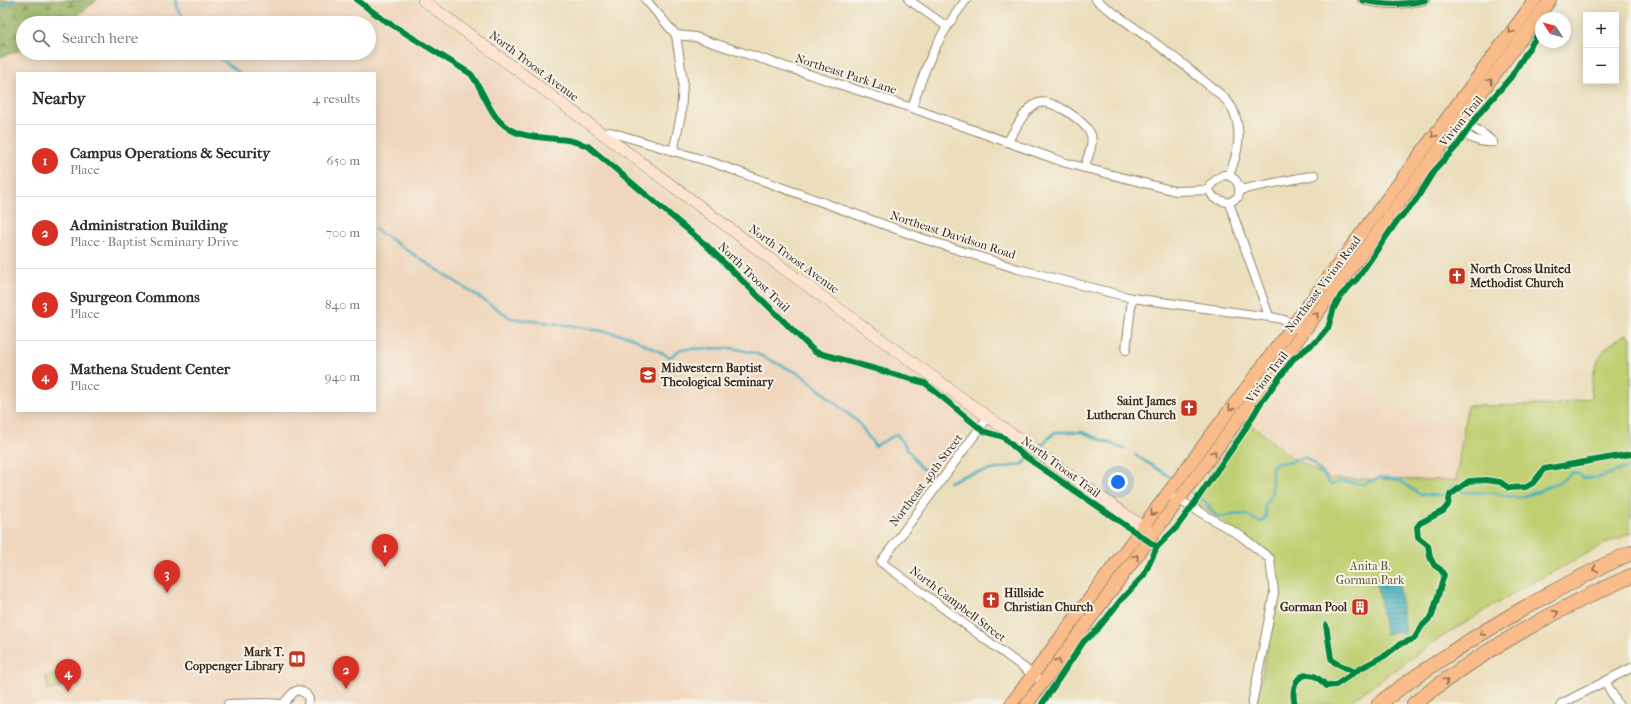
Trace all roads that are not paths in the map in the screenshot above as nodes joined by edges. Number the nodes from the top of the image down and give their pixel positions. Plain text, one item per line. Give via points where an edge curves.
1 (423, 0) edge
2 (647, 0) edge
3 (909, 0) edge
4 (966, 0) edge
5 (1096, 0) edge
6 (1362, 0) edge
7 (1425, 0) edge
8 (1535, 0) edge
9 (1550, 0) edge
10 (946, 26) junction
11 (676, 35) junction
12 (912, 108) junction
13 (1448, 116) junction
14 (1458, 124) junction
15 (602, 134) junction
16 (1008, 141) junction
17 (673, 152) junction
18 (1411, 166) junction
19 (1084, 168) junction
20 (1229, 175) junction
21 (1315, 175) dead end
22 (1413, 185) junction
23 (1209, 190) junction
24 (1240, 190) junction
25 (1228, 203) junction
26 (1132, 298) junction
27 (1269, 316) junction
28 (1293, 325) junction
29 (1303, 332) junction
30 (1126, 350) dead end
31 (988, 417) junction
32 (1168, 493) junction
33 (1178, 500) junction
34 (1143, 526) junction
35 (1153, 534) junction
36 (898, 539) joint
37 (1631, 553) edge
38 (1631, 576) edge
39 (1631, 668) edge
40 (1033, 675) junction
41 (1605, 681) junction
42 (1043, 682) junction
43 (228, 704) edge
44 (282, 704) edge
45 (308, 704) edge
46 (1011, 704) edge
47 (1027, 704) edge
48 (1252, 704) edge
49 (1379, 704) edge
50 (1414, 704) edge
51 (1561, 704) edge
52 (1618, 704) edge

1 - 15 street, North Troost Avenue
2 - 11 street
3 - 10 street
4 - 10 street
5 - 20 street via 1194,73 1230,104 1236,118 1239,138 1236,158
6 - 7 street via 1388,5 1403,5
8 -> 13 main road, Northeast Vivion Road
14 -> 9 main road, Northeast Vivion Road
10 - 12 street via 931,55
11 - 12 street, Northeast Park Lane via 695,37
11 - 17 street via 683,82 681,115
12 - 16 street, Northeast Park Lane
13 - 14 street
13 -> 18 main road, Northeast Vivion Road
14 - 22 main road, Northeast Vivion Road
15 - 17 street, Northeast Davidson Road via 610,132
15 - 31 street, North Troost Avenue
16 - 19 street, Northeast Park Lane
16 - 19 street via 1032,107 1042,102 1052,103 1080,121 1091,136 1092,142
17 - 26 street, Northeast Davidson Road via 714,163 969,255
18 - 22 main road
18 - 28 main road, Northeast Vivion Road
19 - 23 street, Northeast Park Lane via 1175,191
20 - 23 street via 1217,178
20 - 24 street via 1236,180
21 - 24 street
29 -> 22 main road, Northeast Vivion Road
23 - 25 street via 1214,198
24 - 25 street via 1238,197
25 - 27 street
26 - 27 street, Northeast Davidson Road
26 - 30 street
27 - 28 street, Northeast Davidson Road
28 - 29 street, Northeast Davidson Road
28 -> 32 main road, Northeast Vivion Road
33 -> 29 main road, Northeast Vivion Road
31 - 34 street, North Troost Avenue
31 - 36 street, Northeast 49th Street
32 - 33 street
32 -> 34 main road, Northeast Vivion Road
33 - 35 main road, Northeast Vivion Road
33 - 48 street via 1241,536 1270,559 1274,593
34 - 35 street, North Troost Avenue
34 - 40 main road, Northeast Vivion Road
42 -> 35 main road, Northeast Vivion Road
36 - 40 street, North Campbell Street via 881,562
37 -> 49 highway via 1523,608 1406,682
50 -> 38 highway via 1482,656 1542,621
39 - 41 street
40 - 42 street, North Campbell Street
40 - 46 main road, Northeast Vivion Road
41 - 51 street
41 - 52 street
42 - 47 main road, Northeast Vivion Road
43 - 44 street
44 - 45 street via 298,690 306,694

